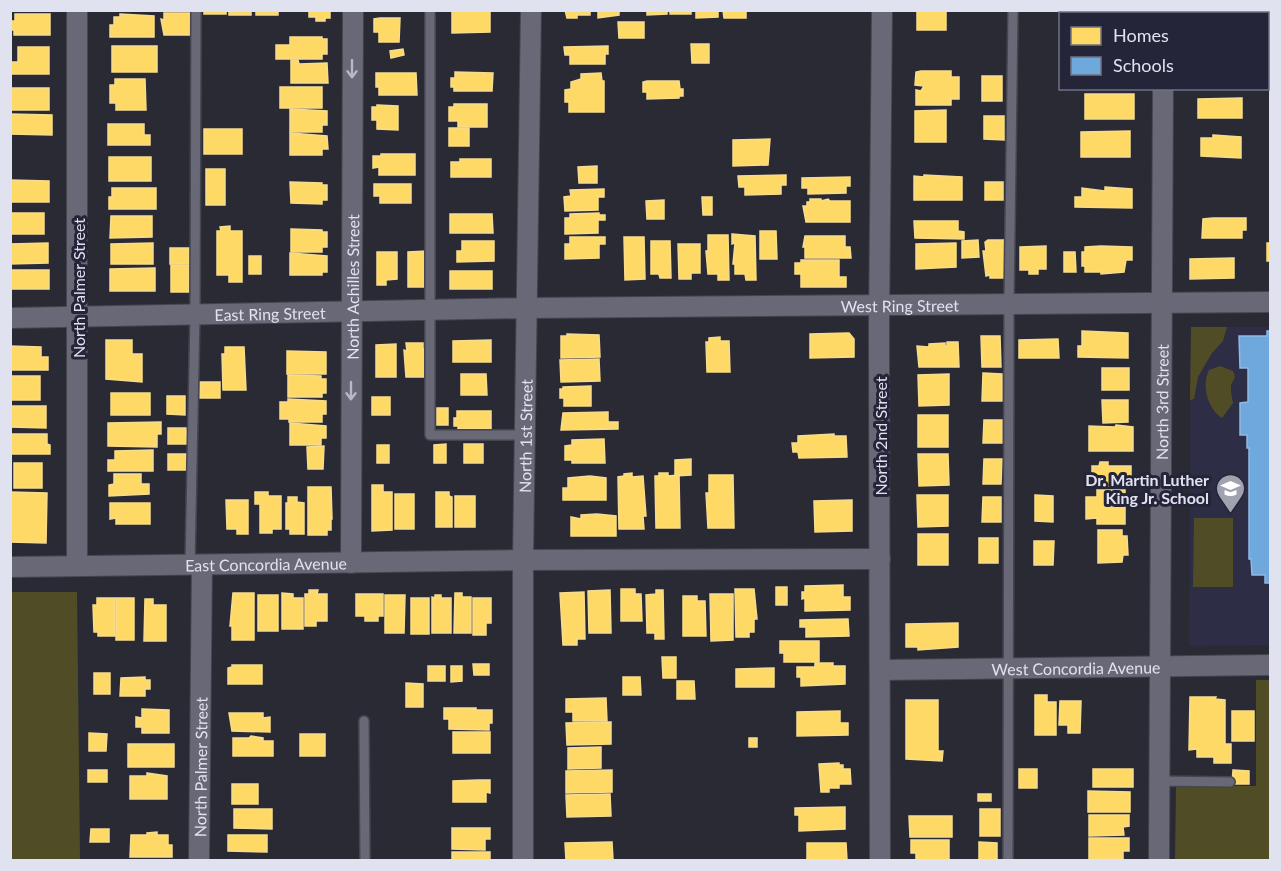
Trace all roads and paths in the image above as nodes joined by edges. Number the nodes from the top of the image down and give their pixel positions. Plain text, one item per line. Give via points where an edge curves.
1 (77, 10) edge
2 (196, 10) edge
3 (353, 10) edge
4 (430, 10) edge
5 (531, 10) edge
6 (882, 10) edge
7 (1013, 10) edge
8 (1163, 90) edge
9 (1270, 302) edge
10 (1010, 304) junction
11 (1162, 304) junction
12 (879, 305) junction
13 (528, 308) junction
14 (431, 310) junction
15 (351, 312) junction
16 (195, 314) junction
17 (78, 317) junction
18 (10, 318) edge
19 (525, 435) junction
20 (880, 559) junction
21 (523, 560) junction
22 (351, 563) junction
23 (196, 565) junction
24 (77, 566) junction
25 (10, 567) edge
26 (1270, 665) edge
27 (1160, 666) junction
28 (1010, 668) junction
29 (881, 670) junction
30 (364, 721) dead end
31 (1159, 781) junction
32 (1230, 782) dead end
33 (199, 861) edge
34 (365, 861) edge
35 (523, 861) edge
36 (880, 861) edge
37 (1008, 861) edge
38 (1159, 861) edge

1 - 17 street, North Palmer Street
2 - 16 lane
3 -> 15 street, North Achilles Street
4 - 14 lane
5 - 13 street, North 1st Street
6 - 12 street, North 2nd Street
7 - 10 lane
8 - 11 street, North 3rd Street
9 - 11 street, West Ring Street
10 - 11 street, West Ring Street
10 - 12 street, West Ring Street
10 - 28 lane
11 - 27 street, North 3rd Street
12 - 13 street, West Ring Street
12 - 20 street, North 2nd Street
13 - 14 street, East Ring Street
13 - 19 street, North 1st Street
14 - 15 street, East Ring Street
14 - 19 lane via 430,435
15 - 16 street, East Ring Street
15 -> 22 street, North Achilles Street
16 - 17 street, East Ring Street
16 - 23 lane
17 - 18 street, East Ring Street
17 - 24 street, North Palmer Street
19 - 21 street, North 1st Street
20 - 21 street
20 - 29 street, North 2nd Street
21 - 22 street, East Concordia Avenue
21 - 35 street, North 1st Street
22 - 23 street, East Concordia Avenue
23 - 24 street, East Concordia Avenue
23 - 33 street, North Palmer Street
24 - 25 street, East Concordia Avenue
26 - 27 street, West Concordia Avenue
27 - 28 street, West Concordia Avenue
27 - 31 street, North 3rd Street
28 - 29 street, West Concordia Avenue
28 - 37 lane
29 - 36 street, North 2nd Street
30 - 34 lane
31 - 32 lane
31 - 38 street, North 3rd Street

